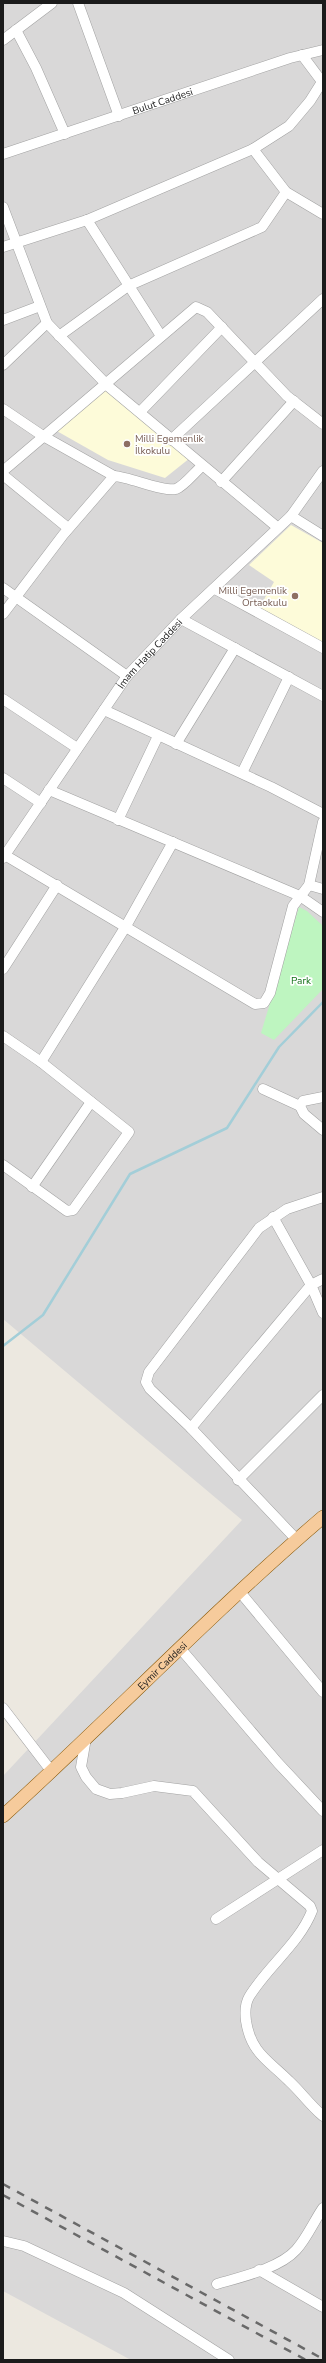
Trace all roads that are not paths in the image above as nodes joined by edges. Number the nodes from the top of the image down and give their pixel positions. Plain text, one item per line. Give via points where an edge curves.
1 (52, 3) edge
2 (78, 3) edge
3 (16, 30) junction
4 (3, 40) edge
5 (323, 50) edge
6 (302, 55) junction
7 (322, 82) edge
8 (119, 116) junction
9 (65, 134) junction
10 (253, 149) junction
11 (3, 153) edge
12 (286, 192) junction
13 (3, 207) edge
14 (323, 214) edge
15 (87, 220) junction
16 (15, 243) junction
17 (3, 247) edge
18 (128, 286) junction
19 (322, 304) edge
20 (40, 306) junction
21 (3, 320) edge
22 (47, 323) junction
23 (222, 327) junction
24 (59, 336) junction
25 (161, 336) junction
26 (254, 363) junction
27 (3, 365) edge
28 (105, 383) junction
29 (294, 401) junction
30 (3, 409) edge
31 (140, 412) junction
32 (323, 424) edge
33 (43, 436) junction
34 (171, 440) junction
35 (202, 466) junction
36 (3, 471) edge
37 (323, 471) edge
38 (3, 475) edge
39 (114, 476) junction
40 (221, 482) junction
41 (291, 516) junction
42 (277, 527) junction
43 (68, 528) junction
44 (323, 536) edge
45 (3, 588) edge
46 (215, 589) junction
47 (15, 597) junction
48 (3, 614) edge
49 (181, 619) junction
50 (235, 648) junction
51 (323, 648) edge
52 (127, 676) junction
53 (288, 677) junction
54 (323, 696) edge
55 (3, 699) edge
56 (104, 710) junction
57 (158, 736) junction
58 (176, 744) junction
59 (77, 748) junction
60 (242, 773) junction
61 (3, 778) edge
62 (49, 790) junction
63 (41, 803) junction
64 (323, 814) edge
65 (118, 820) junction
66 (323, 822) edge
67 (173, 842) junction
68 (4, 856) edge
69 (57, 885) junction
70 (309, 885) junction
71 (323, 889) edge
72 (300, 896) junction
73 (323, 912) edge
74 (126, 926) junction
75 (3, 969) edge
76 (3, 1036) edge
77 (41, 1062) junction
78 (263, 1089) dead end
79 (323, 1097) edge
80 (91, 1102) junction
81 (300, 1106) junction
82 (323, 1130) edge
83 (3, 1165) edge
84 (32, 1187) junction
85 (323, 1197) edge
86 (273, 1217) junction
87 (323, 1279) edge
88 (311, 1284) junction
89 (323, 1313) edge
90 (323, 1394) edge
91 (191, 1428) junction
92 (238, 1480) junction
93 (323, 1517) edge
94 (297, 1540) junction
95 (240, 1592) junction
96 (180, 1648) junction
97 (323, 1692) edge
98 (3, 1708) edge
99 (86, 1738) junction
100 (52, 1772) junction
101 (323, 1811) edge
102 (3, 1816) edge
103 (323, 1850) edge
104 (278, 1879) junction
105 (216, 1919) dead end
106 (323, 2116) edge
107 (323, 2208) edge
108 (3, 2241) edge
109 (259, 2270) junction
110 (217, 2284) dead end
111 (323, 2307) edge
112 (229, 2360) edge

1 - 3 street
2 - 8 street
3 - 4 street
3 - 9 street
5 - 6 street, Bulut Caddesi
6 - 7 street
6 - 8 street, Bulut Caddesi
7 - 10 street via 290,126
8 - 9 street, Bulut Caddesi
9 - 11 street, Bulut Caddesi
10 - 12 street
10 - 15 street
12 - 14 street
12 - 18 street via 262,227
13 - 16 street
15 - 16 street
15 - 18 street
16 - 17 street
16 - 20 street
18 - 24 street
18 - 25 street
19 - 26 street
20 - 21 street
20 - 22 street
22 - 24 street
22 - 27 street
23 - 25 street via 207,312 196,307
23 - 26 street
23 - 31 street
24 - 28 street
25 - 28 street
26 - 29 street
26 - 34 street
28 - 31 street
28 - 33 street
29 - 32 street
29 - 40 street
30 - 33 street
31 - 34 street
33 - 36 street
33 - 39 street
34 - 35 street
35 - 39 street via 176,489 167,489 129,477
35 - 40 street
37 - 41 street, İmam Hatip Caddesi
38 - 43 street
39 - 43 street
40 - 42 street
41 - 42 street, İmam Hatip Caddesi
41 - 44 street
42 - 46 street, İmam Hatip Caddesi
43 - 47 street
45 - 47 street
46 - 49 street, İmam Hatip Caddesi
46 - 51 street
47 - 48 street
47 - 52 street
49 - 50 street
49 - 52 street, İmam Hatip Caddesi
50 - 53 street
50 - 58 street
52 - 56 street, İmam Hatip Caddesi
53 - 54 street
53 - 60 street
55 - 59 street
56 - 57 street
56 - 59 street, İmam Hatip Caddesi
57 - 58 street
57 - 65 street
58 - 60 street
59 - 62 street, İmam Hatip Caddesi
60 - 64 street
61 - 63 street
62 - 63 street, İmam Hatip Caddesi
62 - 65 street
63 - 68 street, İmam Hatip Caddesi
65 - 67 street
66 - 70 street
67 - 72 street
67 - 74 street
68 - 69 street
69 - 74 street
69 - 75 street
70 - 71 street
70 - 72 street
72 - 73 street
72 - 74 street via 293,906 276,977 264,1003 255,1004 247,1000
74 - 77 street
76 - 77 street
77 - 80 street
78 - 81 street
79 - 81 street via 303,1101
80 - 84 street
80 - 84 street via 130,1132 73,1210 67,1211 58,1206
81 - 82 street via 304,1114
83 - 84 street
85 - 86 street via 287,1209
86 - 88 street
86 - 91 street via 259,1228 146,1378 150,1389
87 - 88 street
88 - 89 street
88 - 91 street
90 - 92 street
91 - 92 street
92 - 94 street
93 - 94 main road, Eymir Caddesi
94 - 95 main road, Eymir Caddesi
95 - 96 main road, Eymir Caddesi
95 - 97 street
96 - 99 main road, Eymir Caddesi
96 - 101 street via 278,1763
98 - 100 street
99 - 100 main road, Eymir Caddesi
99 - 104 street via 81,1767 96,1789 110,1794 122,1794 154,1786 193,1791 237,1840
100 - 102 main road, Eymir Caddesi
103 - 104 street
104 - 105 street
104 - 106 street via 310,1906 312,1911 299,1934 249,1997 245,2011 247,2024 257,2052 291,2082 308,2103
107 - 109 street via 297,2249 288,2257
108 - 112 street via 24,2246 124,2293
109 - 110 street
109 - 111 street

